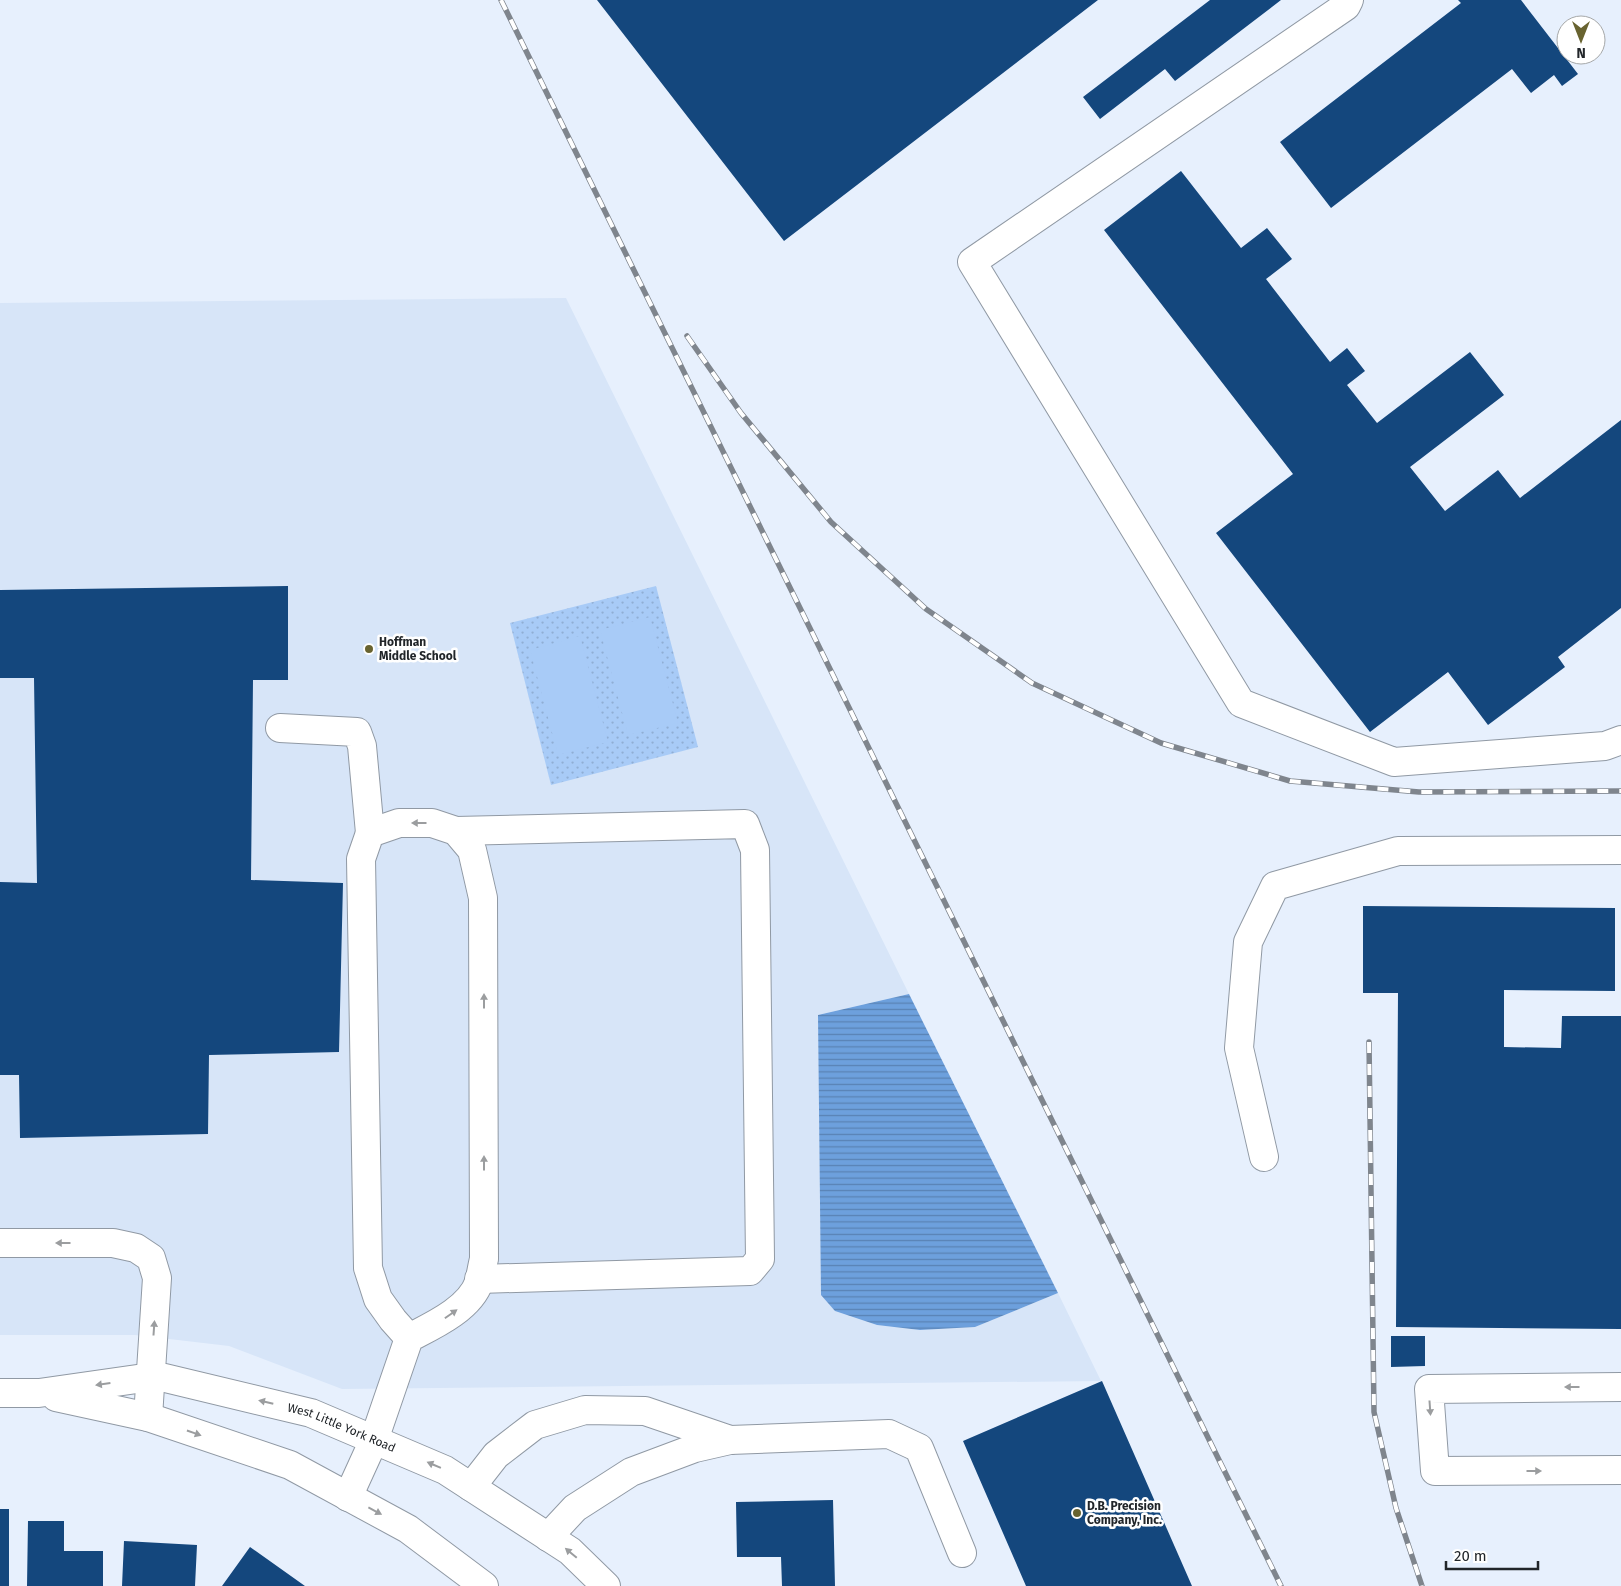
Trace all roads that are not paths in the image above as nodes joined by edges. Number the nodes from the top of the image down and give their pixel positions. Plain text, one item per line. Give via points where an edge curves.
1 (1350, 0) edge
2 (280, 728) dead end
3 (1621, 740) edge
4 (456, 831) junction
5 (370, 833) junction
6 (1621, 850) edge
7 (1264, 1157) dead end
8 (0, 1244) edge
9 (480, 1279) junction
10 (409, 1338) junction
11 (151, 1377) junction
12 (1621, 1387) edge
13 (0, 1393) edge
14 (38, 1393) junction
15 (148, 1417) junction
16 (374, 1440) junction
17 (730, 1440) junction
18 (1621, 1470) edge
19 (471, 1487) junction
20 (348, 1497) junction
21 (548, 1537) junction
22 (962, 1553) dead end
23 (484, 1586) edge
24 (606, 1586) edge

1 - 3 street via 1346,6 972,262 1242,703 1394,762 1606,746
2 - 5 street via 357,732 362,746
4 -> 5 street via 432,823 399,823
9 -> 4 street via 484,1259 484,898 472,850
4 - 9 street via 745,824 755,850 760,1259 750,1270
5 - 10 street via 361,858 368,1268 378,1299
6 - 7 street via 1398,851 1274,886 1248,942 1239,1048
11 -> 8 street via 157,1278 151,1258 136,1248 113,1243
10 -> 9 street via 463,1305
10 - 16 street
11 -> 14 street, West Little York Road
11 - 15 street
16 -> 11 street, West Little York Road via 311,1413
12 -> 18 street via 1429,1389 1435,1471
13 - 14 street, West Little York Road
14 - 15 street, West Little York Road
15 -> 20 street, West Little York Road via 290,1466
19 -> 16 street, West Little York Road via 446,1470
16 - 20 street
17 - 19 street via 645,1411 586,1410 535,1425 496,1455
17 - 21 street via 696,1448 631,1472 575,1508
17 - 22 street via 889,1434 919,1448
19 - 21 street, West Little York Road
20 -> 23 street, West Little York Road via 408,1529
24 -> 21 street, West Little York Road via 570,1551

